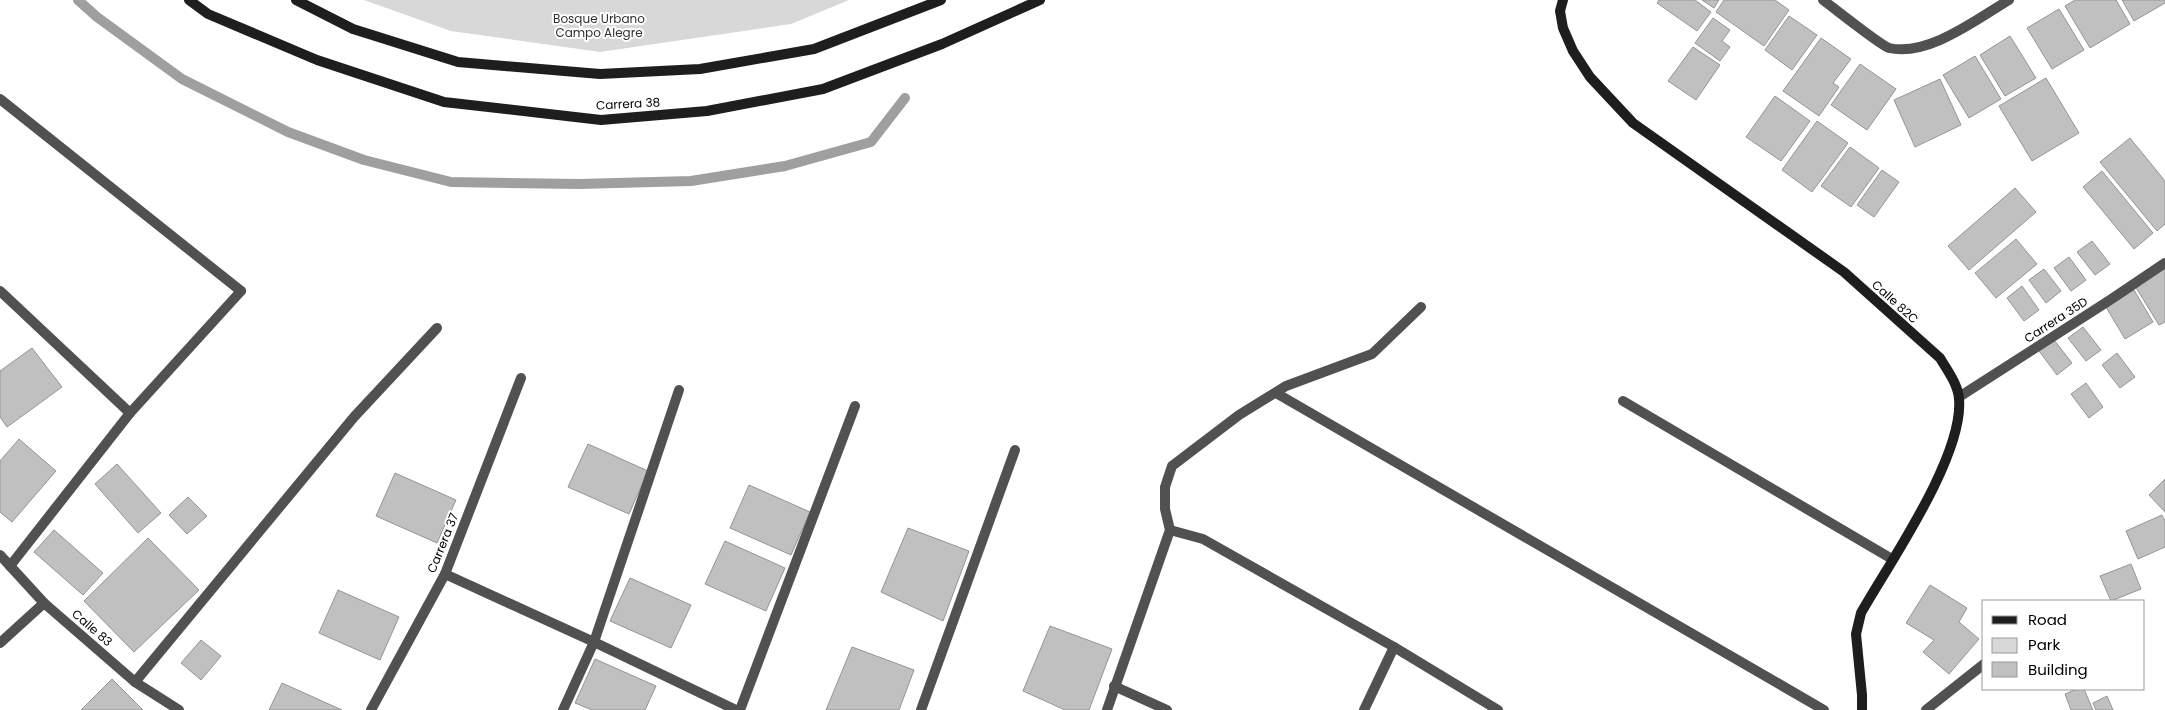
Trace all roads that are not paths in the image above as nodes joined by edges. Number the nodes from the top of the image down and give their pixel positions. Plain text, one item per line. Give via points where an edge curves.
1 (189, 0) edge
2 (296, 0) edge
3 (941, 0) edge
4 (1040, 0) edge
5 (1563, 0) edge
6 (1823, 0) edge
7 (2009, 0) edge
8 (0, 99) edge
9 (2165, 263) edge
10 (0, 291) edge
11 (1421, 307) dead end
12 (437, 328) dead end
13 (521, 378) dead end
14 (679, 390) dead end
15 (1276, 393) junction
16 (1959, 397) junction
17 (1623, 402) dead end
18 (855, 406) dead end
19 (130, 413) junction
20 (1015, 450) dead end
21 (1170, 530) junction
22 (0, 555) edge
23 (1892, 559) junction
24 (10, 566) junction
25 (446, 574) junction
26 (44, 603) junction
27 (594, 642) junction
28 (0, 643) edge
29 (1394, 646) junction
30 (1982, 666) edge
31 (135, 682) junction
32 (1114, 686) junction
33 (178, 710) edge
34 (371, 710) edge
35 (563, 710) edge
36 (738, 710) edge
37 (920, 710) edge
38 (1107, 710) edge
39 (1167, 710) edge
40 (1364, 710) edge
41 (1498, 710) edge
42 (1824, 710) edge
43 (1862, 710) edge
44 (1926, 710) edge

1 - 4 main road, Carrera 38 via 208,14 317,60 444,102 601,120 707,111 823,89 942,44
2 - 3 main road via 353,29 458,62 600,74 700,69 814,49
5 - 16 main road, Calle 82C via 1560,11 1562,28 1573,51 1590,77 1633,123 1844,272 1940,358
6 - 7 street via 1888,48 1918,48 1950,36
8 - 19 street via 241,290
9 - 16 street, Carrera 35D
10 - 19 street
11 - 15 street via 1372,354 1286,386
12 - 31 street via 354,417
13 - 25 street, Carrera 37
14 - 27 street
15 - 21 street via 1239,415 1172,466 1165,487 1165,509
15 - 42 street
16 - 23 main road, Calle 82C via 1959,422 1948,454 1927,499
17 - 23 street
18 - 36 street
19 - 24 street
20 - 37 street
21 - 29 street via 1203,539
21 - 32 street
22 - 24 street, Calle 83
23 - 43 main road, Calle 82C via 1861,613 1856,634
24 - 26 street, Calle 83
25 - 27 street
25 - 34 street, Carrera 37
26 - 28 street
26 - 31 street, Calle 83
27 - 35 street
27 - 36 street
29 - 40 street
29 - 41 street
30 - 44 street
31 - 33 street, Calle 83
32 - 38 street
32 - 39 street

